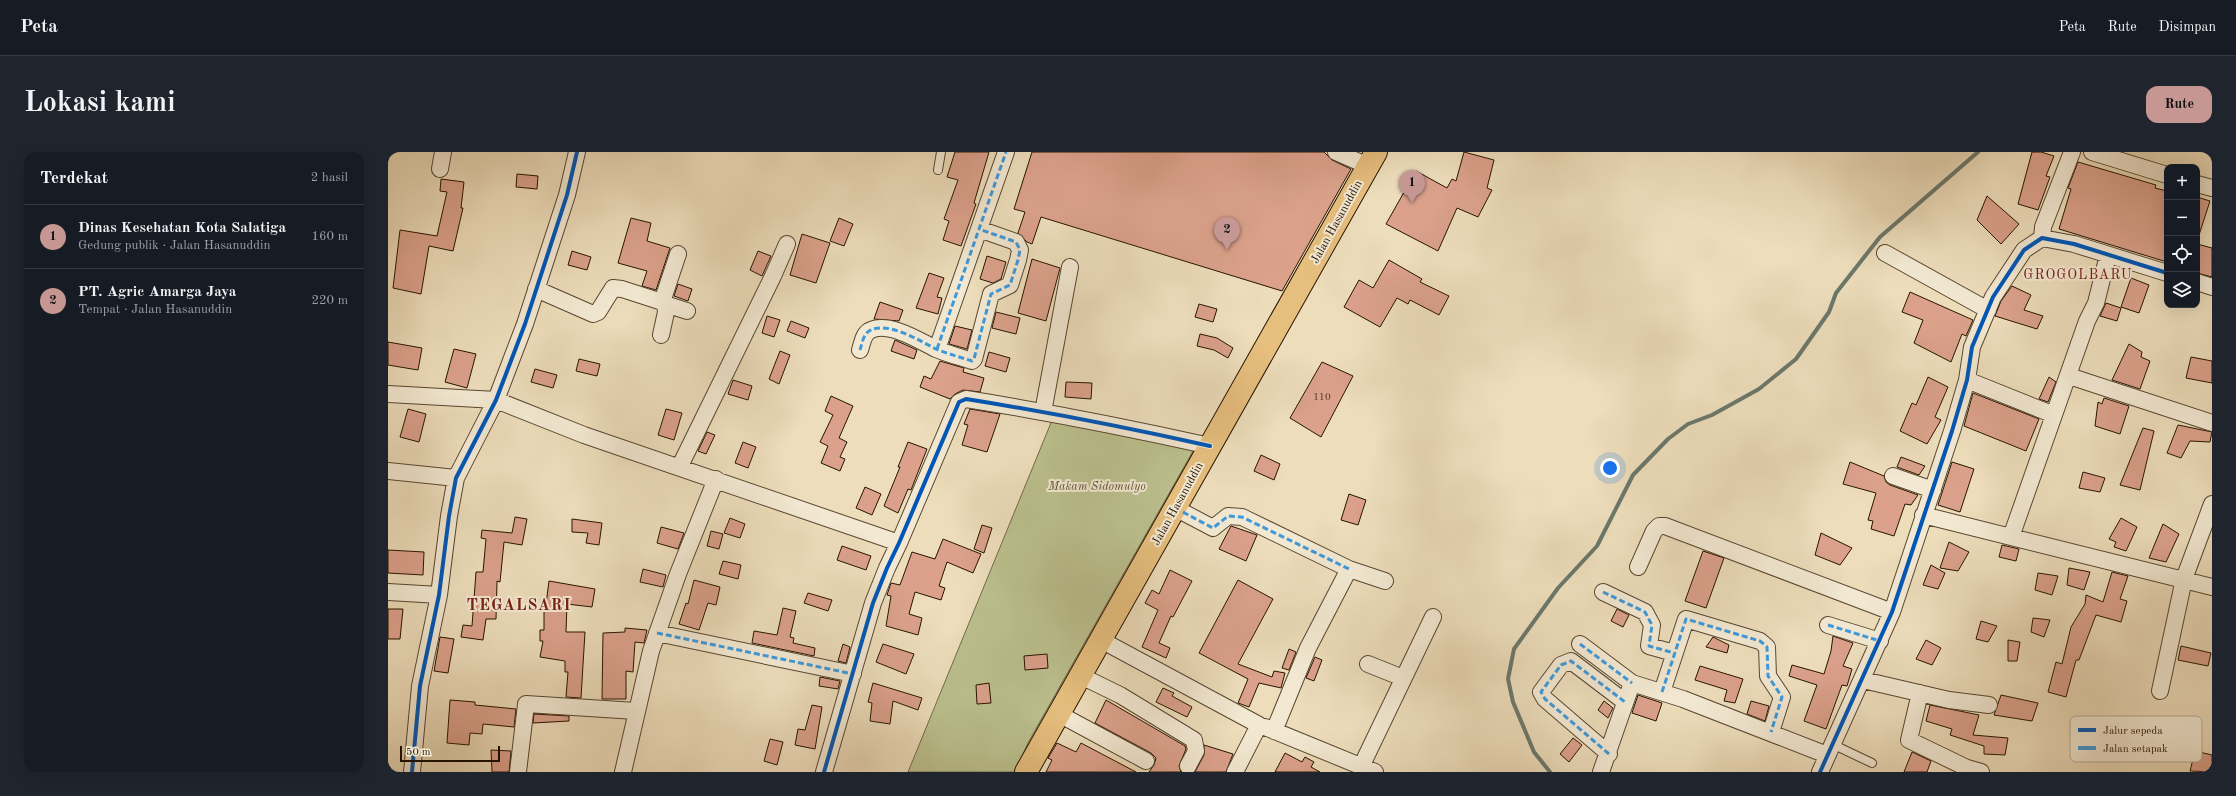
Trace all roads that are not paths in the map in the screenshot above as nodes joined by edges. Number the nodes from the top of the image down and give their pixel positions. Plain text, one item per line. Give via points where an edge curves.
1 (443, 152) edge
2 (577, 152) edge
3 (941, 152) edge
4 (1006, 152) edge
5 (1336, 152) edge
6 (2072, 152) edge
7 (2092, 152) edge
8 (1372, 159) edge
9 (440, 169) dead end
10 (938, 170) dead end
11 (2164, 174) edge
12 (2200, 185) edge
13 (2212, 188) edge
14 (978, 229) junction
15 (2042, 238) junction
16 (787, 244) dead end
17 (1885, 253) dead end
18 (678, 254) dead end
19 (2108, 255) junction
20 (1070, 267) dead end
21 (2164, 272) edge
22 (2200, 283) edge
23 (2212, 287) edge
24 (536, 289) junction
25 (664, 303) junction
26 (1988, 310) junction
27 (687, 311) dead end
28 (661, 335) dead end
29 (937, 349) junction
30 (860, 350) dead end
31 (2069, 376) junction
32 (1966, 380) junction
33 (388, 394) edge
34 (496, 400) junction
35 (1044, 412) junction
36 (2054, 415) junction
37 (2212, 422) edge
38 (1210, 446) junction
39 (680, 466) junction
40 (388, 471) edge
41 (1893, 476) dead end
42 (456, 478) junction
43 (716, 479) junction
44 (1933, 490) junction
45 (2212, 504) edge
46 (1175, 508) junction
47 (1923, 515) junction
48 (2011, 537) junction
49 (899, 543) junction
50 (1638, 567) dead end
51 (1349, 568) junction
52 (2184, 579) junction
53 (1385, 581) dead end
54 (2212, 587) edge
55 (388, 592) edge
56 (1603, 592) dead end
57 (439, 595) junction
58 (1892, 612) junction
59 (1433, 617) dead end
60 (1828, 624) dead end
61 (658, 633) junction
62 (1101, 640) junction
63 (1880, 641) junction
64 (1580, 644) dead end
65 (1674, 653) junction
66 (1368, 664) dead end
67 (853, 674) junction
68 (1081, 676) junction
69 (1403, 678) junction
70 (1863, 680) junction
71 (1632, 683) junction
72 (2160, 691) dead end
73 (1662, 692) junction
74 (1920, 693) junction
75 (1625, 702) junction
76 (1989, 705) dead end
77 (636, 711) junction
78 (1059, 714) junction
79 (1259, 725) junction
80 (1274, 731) junction
81 (1771, 732) junction
82 (1830, 749) junction
83 (1609, 754) junction
84 (1146, 761) dead end
85 (1872, 763) dead end
86 (1188, 766) dead end
87 (1368, 769) edge
88 (412, 772) edge
89 (518, 772) edge
90 (623, 772) edge
91 (824, 772) edge
92 (1026, 772) edge
93 (1235, 772) edge
94 (1601, 772) edge
95 (1820, 772) edge
96 (1981, 772) edge

1 - 9 street
2 - 24 street via 567,195
3 - 10 lane
4 - 14 street
5 - 8 street
6 - 15 street via 2043,227
7 - 11 street
8 - 38 main road, Jalan Hasanuddin
12 - 13 street
14 - 29 street
14 - 29 street via 1016,242 1020,250 1010,284 991,294 974,359
15 - 19 street via 2074,244
15 - 26 street via 2024,250 2013,263
16 - 39 street
17 - 26 street
18 - 25 street
19 - 21 street
19 - 31 street via 2096,302
20 - 35 street
22 - 23 street
24 - 25 street via 593,314 598,312 613,288
24 - 34 street
25 - 27 street
25 - 28 street via 666,312
26 - 32 street via 1972,347
29 - 30 street via 913,336 887,329 875,329 864,336
31 - 36 street
31 - 37 street
32 - 36 street
32 - 44 street
33 - 34 street
34 - 39 street via 584,435
34 - 42 street
35 - 38 street
35 - 49 street via 966,399 959,402
36 - 48 street
38 - 46 main road, Jalan Hasanuddin
39 - 43 street
40 - 42 street
41 - 44 street
42 - 57 street
43 - 49 street
43 - 61 street via 681,566
44 - 47 street
45 - 52 street
46 - 51 street via 1213,528 1228,516 1242,517
46 - 62 main road, Jalan Hasanuddin
47 - 48 street
47 - 58 street
48 - 52 street
49 - 67 street via 874,603
50 - 58 street via 1654,531 1658,526 1664,526
51 - 53 street
51 - 80 street via 1308,648
52 - 54 street
52 - 72 street
55 - 57 street
56 - 65 street via 1645,612 1652,625 1649,646
57 - 88 street via 420,686
58 - 63 street
59 - 69 street
60 - 63 street
61 - 67 street
61 - 77 street
62 - 68 main road, Jalan Hasanuddin
62 - 79 street
63 - 70 street
64 - 71 street
65 - 73 street
65 - 81 street via 1686,619 1760,641 1767,647 1768,676 1782,697
66 - 69 street
67 - 91 street
68 - 78 main road, Jalan Hasanuddin
68 - 86 street via 1120,695 1194,740 1196,750
69 - 87 street
70 - 74 street
70 - 82 street
71 - 73 street
71 - 75 street
73 - 81 street
74 - 76 street
74 - 96 street via 1909,740 1967,768
75 - 83 street
75 - 83 street via 1572,661 1561,665 1541,692 1551,704
77 - 89 street via 526,704
77 - 90 street
78 - 84 street
78 - 92 main road, Jalan Hasanuddin
79 - 80 street
79 - 93 street
80 - 87 street
81 - 82 street
82 - 85 lane
82 - 95 street
83 - 94 street

